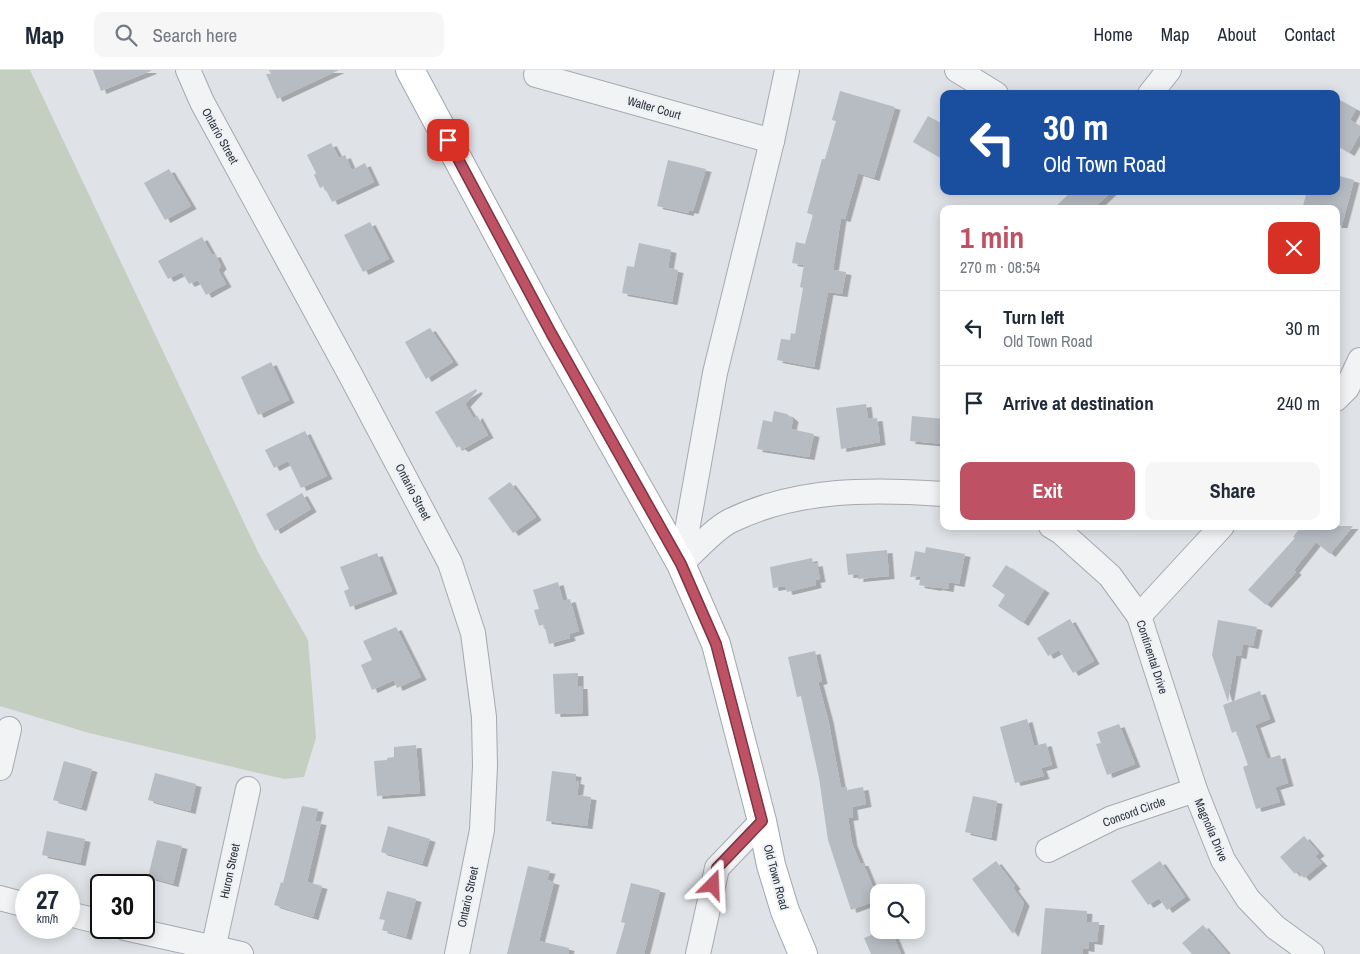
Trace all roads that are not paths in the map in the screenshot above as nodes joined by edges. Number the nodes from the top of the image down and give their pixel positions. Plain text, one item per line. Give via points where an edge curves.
1 (188, 70) edge
2 (410, 70) edge
3 (787, 70) edge
4 (957, 70) edge
5 (1169, 70) edge
6 (536, 75) dead end
7 (990, 90) edge
8 (1153, 90) edge
9 (772, 141) junction
10 (1360, 360) edge
11 (1340, 395) edge
12 (940, 494) edge
13 (1056, 530) edge
14 (1218, 530) edge
15 (681, 564) junction
16 (1139, 616) junction
17 (9, 729) dead end
18 (0, 768) edge
19 (248, 789) dead end
20 (1195, 790) junction
21 (762, 821) junction
22 (1048, 850) dead end
23 (0, 898) edge
24 (15, 901) edge
25 (155, 936) edge
26 (212, 951) edge
27 (241, 954) edge
28 (456, 954) edge
29 (698, 954) edge
30 (803, 954) edge
31 (1312, 954) edge

1 - 28 street, Ontario Street via 202,102 450,562 474,633 484,717 482,830
2 - 15 main road, Old Town Road via 551,333
3 - 9 street
4 - 7 street
5 - 8 street
6 - 9 street, Walter Court
9 - 15 street via 715,373
10 - 11 street via 1347,388
12 - 15 street via 884,490 819,494 778,503 728,522
13 - 16 street, Continental Drive via 1110,576
14 - 16 street
15 - 21 main road, Old Town Road via 716,644
16 - 20 street, Continental Drive
17 - 18 street
19 - 26 street, Huron Street
20 - 22 street, Concord Circle via 1112,818
20 - 31 street, Magnolia Drive via 1223,860 1248,899 1275,927
21 - 29 street via 717,868
21 - 30 main road, Old Town Road via 785,912
23 - 24 street
25 - 26 street
26 - 27 street

